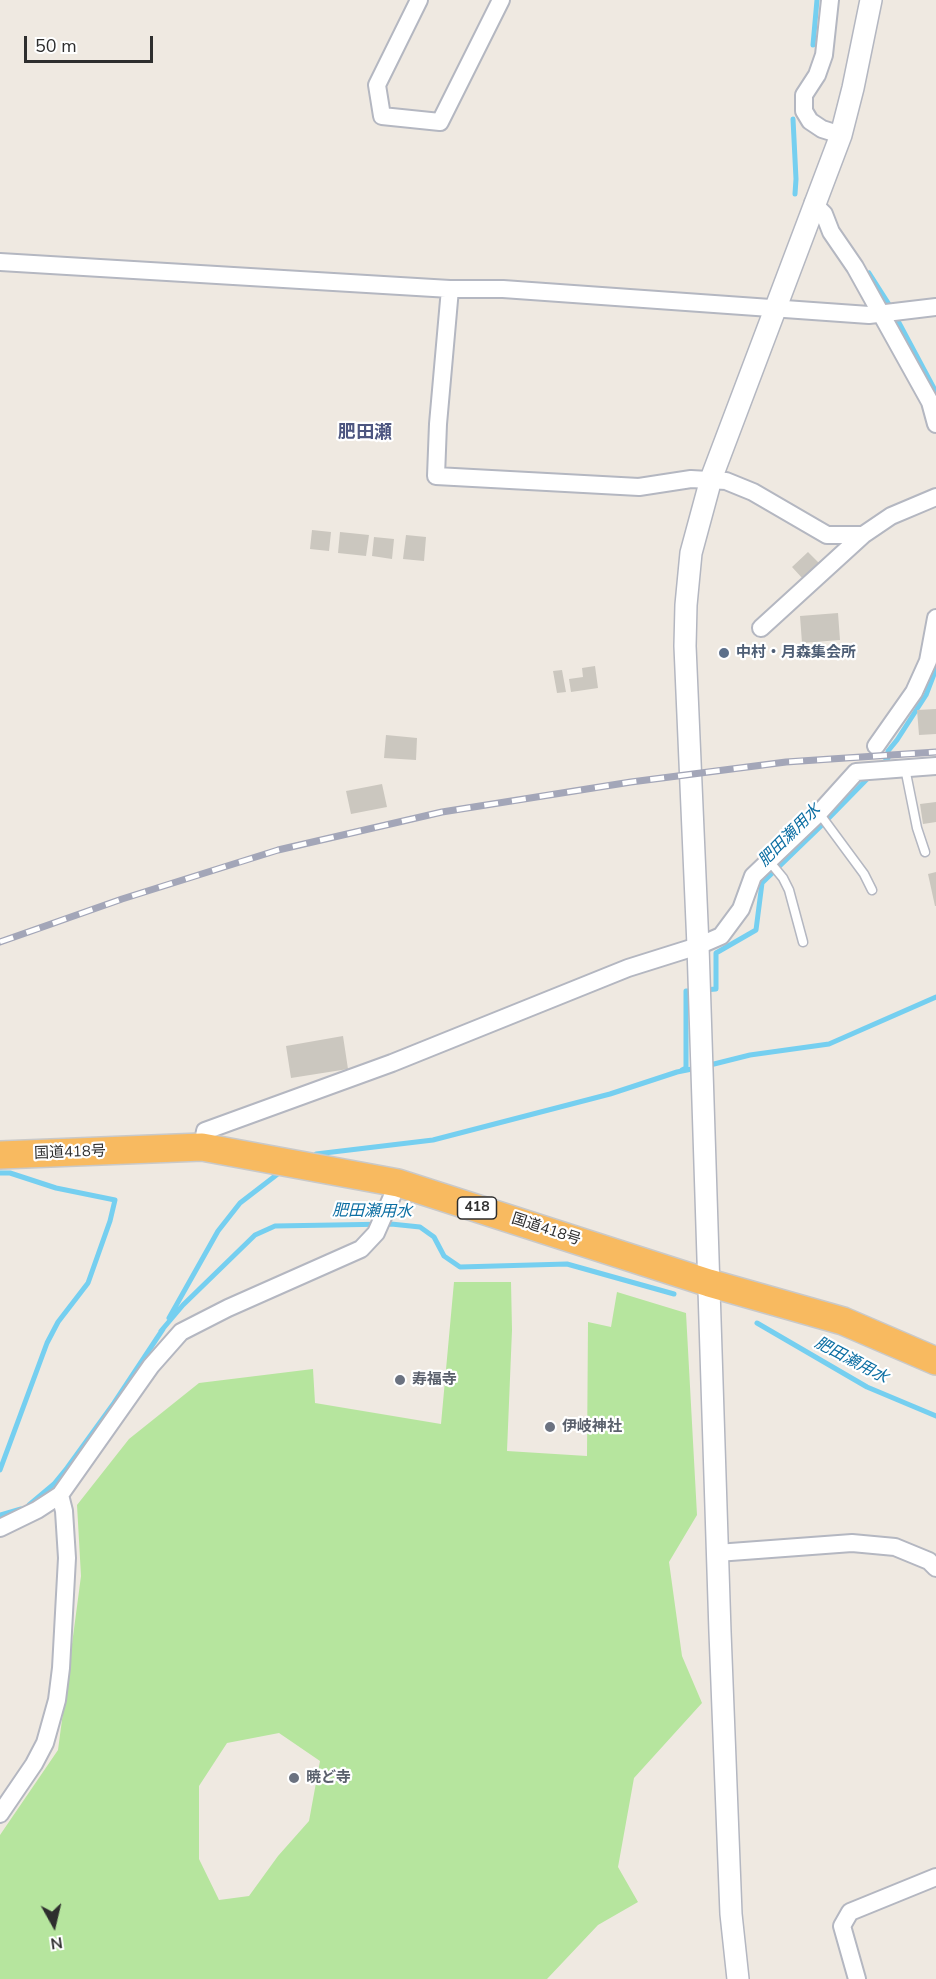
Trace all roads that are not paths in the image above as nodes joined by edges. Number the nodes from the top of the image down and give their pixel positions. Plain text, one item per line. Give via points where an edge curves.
1 (419, 0) edge
2 (501, 0) edge
3 (830, 0) edge
4 (872, 0) edge
5 (841, 135) junction
6 (813, 203) junction
7 (0, 262) edge
8 (450, 289) junction
9 (936, 307) edge
10 (776, 308) junction
11 (881, 314) junction
12 (936, 424) edge
13 (711, 479) junction
14 (936, 497) edge
15 (862, 535) junction
16 (936, 618) edge
17 (761, 628) dead end
18 (876, 746) dead end
19 (936, 766) edge
20 (905, 768) junction
21 (819, 813) junction
22 (925, 852) dead end
23 (769, 861) junction
24 (872, 890) dead end
25 (803, 942) dead end
26 (698, 946) junction
27 (202, 1147) junction
28 (0, 1155) edge
29 (398, 1183) junction
30 (709, 1283) junction
31 (936, 1361) edge
32 (60, 1495) junction
33 (0, 1528) edge
34 (717, 1553) junction
35 (936, 1568) edge
36 (0, 1814) edge
37 (936, 1877) edge
38 (738, 1979) edge
39 (857, 1979) edge

1 - 2 street via 377,85 381,116 440,122
3 - 5 street via 824,55 804,95 804,111 822,129
4 - 5 street
5 - 6 street
6 - 10 street
6 - 11 street via 824,214
7 - 8 street
8 - 10 street via 504,289
8 - 13 street via 436,476 639,487
9 - 11 street
10 - 11 street
10 - 13 street
11 - 12 street via 930,402
13 - 15 street via 753,492 827,535
13 - 26 street via 691,553 686,605
14 - 15 street via 891,516
15 - 17 street
16 - 18 street via 928,661 914,692
19 - 20 street
20 - 21 street via 856,771
20 - 22 lane
21 - 23 street
21 - 24 lane
23 - 25 lane via 789,890
23 - 26 street via 753,876 741,909 721,936
26 - 27 street via 628,968 392,1064 206,1131
26 - 30 street
27 - 28 highway, 国道418号 / 418
27 - 29 highway, 国道418号 / 418
29 - 30 highway, 国道418号 / 418
29 - 32 street via 376,1233 361,1249 181,1332 151,1366
30 - 31 highway, 国道418号 / 418 via 843,1321
30 - 34 street
32 - 33 street
32 - 36 street via 67,1558 57,1700 45,1743
34 - 35 street via 852,1543 895,1547 929,1561
34 - 38 street via 731,1914
37 - 39 street via 850,1912 842,1926

